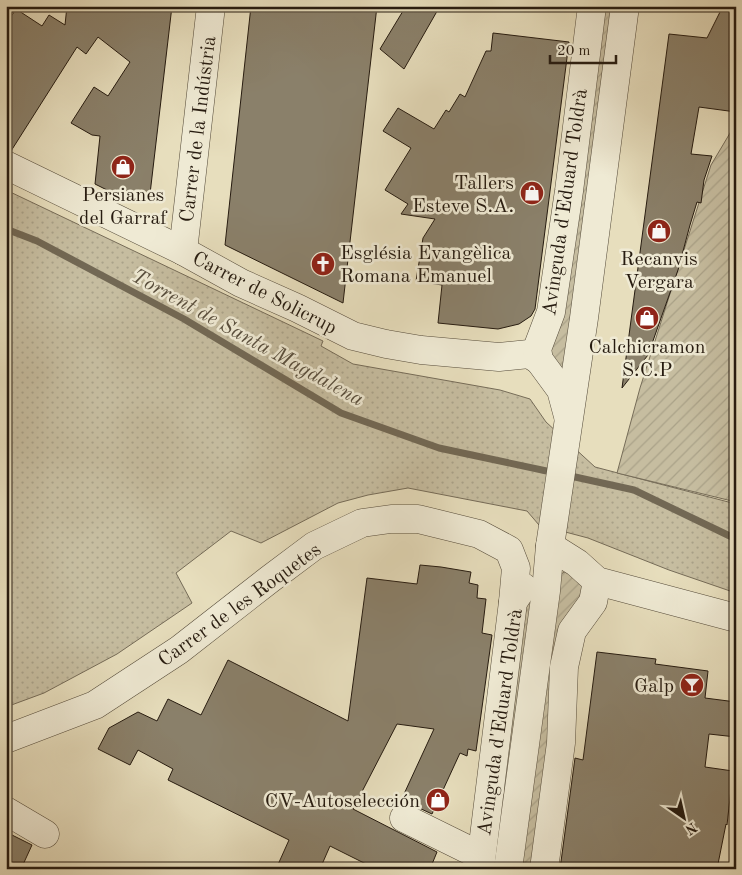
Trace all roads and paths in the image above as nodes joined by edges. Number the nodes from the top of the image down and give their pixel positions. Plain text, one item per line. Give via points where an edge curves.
1 (211, 6) edge
2 (592, 6) edge
3 (625, 6) edge
4 (6, 165) edge
5 (183, 251) junction
6 (539, 360) junction
7 (569, 419) junction
8 (552, 536) junction
9 (597, 581) junction
10 (513, 602) junction
11 (736, 618) edge
12 (6, 739) edge
13 (6, 812) edge
14 (404, 818) dead end
15 (45, 834) dead end
16 (481, 863) edge
17 (508, 869) edge
18 (544, 869) edge

1 - 5 street, Carrer de la Indústria
2 - 6 street, Avinguda d'Eduard Toldrà via 551,312 537,349
3 - 7 street, Avinguda d'Eduard Toldrà
4 - 5 street, Carrer de Solicrup
5 - 6 street, Carrer de Solicrup via 241,283 352,336 431,351 499,357 530,354
6 - 7 street, Avinguda d'Eduard Toldrà via 561,390
7 - 8 street, Avinguda d'Eduard Toldrà
8 - 9 street
8 - 10 street, Avinguda d'Eduard Toldrà via 536,568
8 - 17 street, Avinguda d'Eduard Toldrà
9 - 11 street
9 - 18 street via 593,602 572,631 564,668 561,743
10 - 12 street, Carrer de les Roquetes via 516,568 508,550 479,534 418,519 362,523 314,546 179,650 95,706
10 - 16 street, Avinguda d'Eduard Toldrà
13 - 15 street
14 - 16 street

